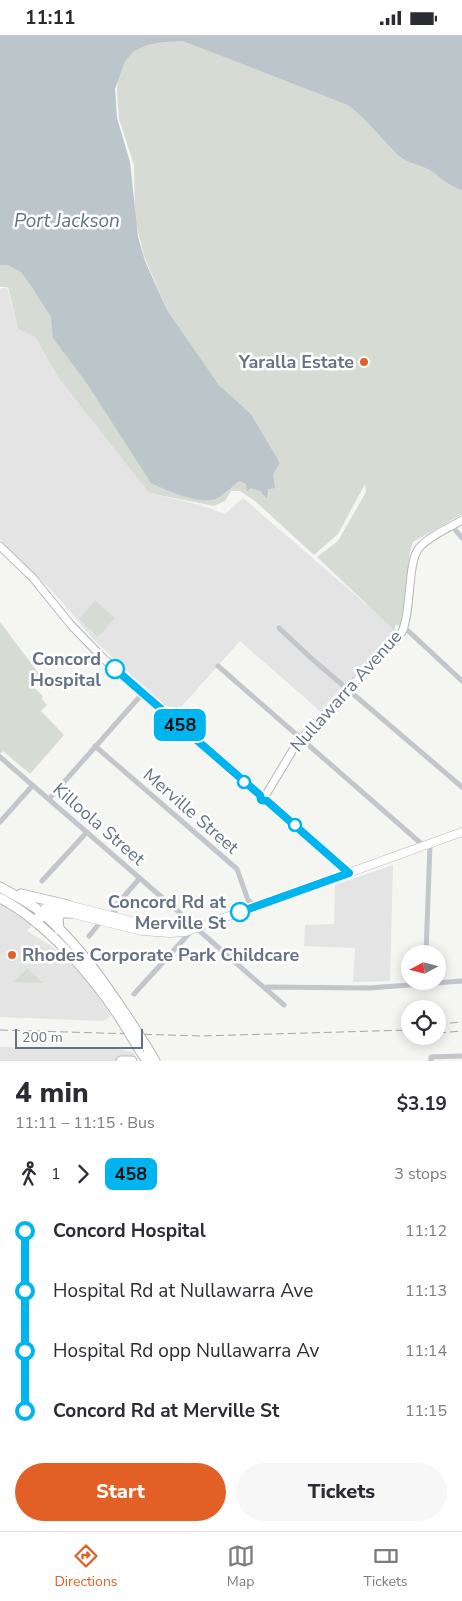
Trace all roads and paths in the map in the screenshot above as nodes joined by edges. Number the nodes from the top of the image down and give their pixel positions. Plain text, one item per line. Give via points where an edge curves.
1 (462, 520) edge
2 (452, 526) junction
3 (462, 538) edge
4 (0, 546) edge
5 (404, 627) junction
6 (279, 628) dead end
7 (218, 666) dead end
8 (462, 681) edge
9 (348, 688) junction
10 (143, 693) junction
11 (300, 739) junction
12 (95, 746) junction
13 (0, 757) edge
14 (33, 785) junction
15 (462, 787) edge
16 (265, 796) junction
17 (49, 799) junction
18 (0, 822) edge
19 (87, 832) junction
20 (462, 832) edge
21 (427, 845) junction
22 (349, 873) junction
23 (140, 878) junction
24 (42, 881) dead end
25 (0, 887) edge
26 (0, 898) edge
27 (255, 906) junction
28 (70, 909) junction
29 (42, 913) junction
30 (180, 913) dead end
31 (104, 918) junction
32 (118, 918) junction
33 (36, 923) junction
34 (195, 927) junction
35 (59, 930) junction
36 (170, 933) junction
37 (89, 936) dead end
38 (426, 945) edge
39 (176, 946) junction
40 (462, 981) edge
41 (446, 982) edge
42 (401, 985) edge
43 (264, 987) junction
44 (134, 994) dead end
45 (284, 1005) dead end
46 (124, 1018) junction
47 (150, 1056) edge
48 (462, 1056) edge
49 (121, 1061) edge
50 (132, 1061) edge
51 (431, 1061) edge

1 - 2 main road, Nullawarra Avenue
2 - 3 street
2 - 5 main road, Nullawarra Avenue via 423,544 416,553
4 - 10 main road via 33,578 90,646
5 - 8 street
5 - 9 main road, Nullawarra Avenue
6 - 9 street
7 - 11 street
9 - 11 main road, Nullawarra Avenue
9 - 15 street
10 - 12 street
10 - 16 main road
11 - 16 main road, Nullawarra Avenue
11 - 21 street
12 - 17 street
12 - 27 street, Merville Street via 237,869 248,900
13 - 14 street, Killoola Street
14 - 17 street, Killoola Street
14 - 18 street
16 - 22 main road
17 - 19 street, Killoola Street
19 - 23 street, Killoola Street
19 - 24 street
20 - 21 main road
21 - 22 main road
21 - 38 street
22 - 27 main road
23 - 30 street, Killoola Street
23 - 32 street via 113,909
25 - 28 highway
25 - 29 highway
26 - 33 highway
27 - 34 main road
28 - 29 main road via 49,906
28 - 31 main road
28 - 35 highway via 58,917
29 - 33 main road
29 - 35 highway
31 - 32 main road
31 - 36 main road via 142,931
31 - 37 street
32 - 34 main road via 147,925
33 - 46 highway
34 - 36 main road via 185,932
34 - 39 street
34 - 43 street
35 - 46 highway via 94,968
36 - 39 street
39 - 44 street
40 - 41 street
42 - 43 street
43 - 45 street
46 - 47 highway, bridge
48 - 51 street via 431,1057
49 - 50 highway

